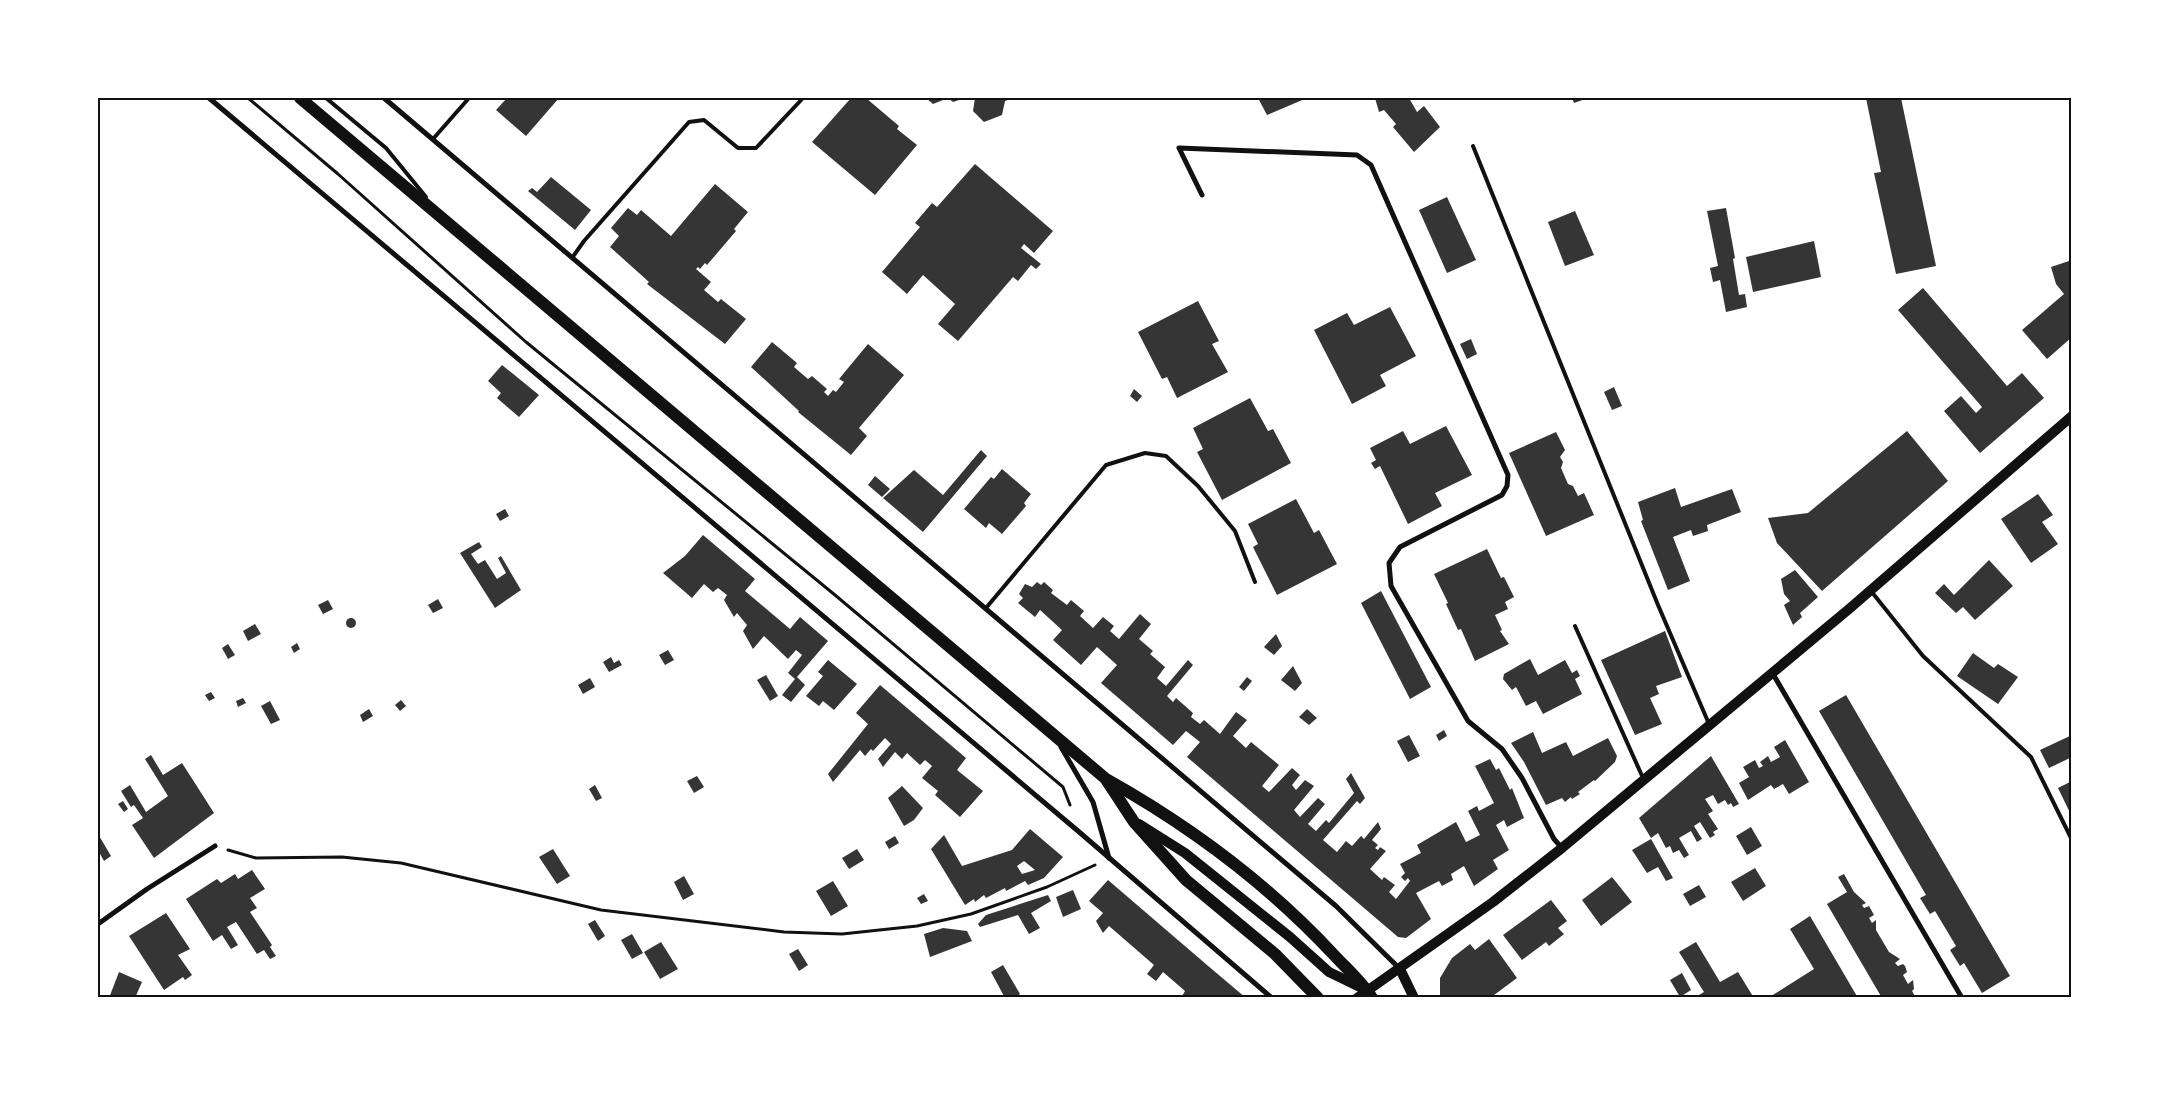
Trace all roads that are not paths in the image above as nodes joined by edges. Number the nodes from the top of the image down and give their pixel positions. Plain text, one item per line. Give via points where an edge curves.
1 (210, 98) edge
2 (300, 98) edge
3 (326, 98) edge
4 (384, 98) edge
5 (469, 98) edge
6 (803, 98) edge
7 (433, 140) junction
8 (1473, 146) dead end
9 (1202, 195) dead end
10 (440, 214) junction
11 (572, 258) junction
12 (2072, 416) edge
13 (1256, 582) dead end
14 (1871, 591) junction
15 (986, 608) junction
16 (1575, 626) dead end
17 (1773, 674) junction
18 (1710, 726) junction
19 (1054, 734) junction
20 (1106, 779) junction
21 (1644, 780) junction
22 (1134, 822) junction
23 (2072, 840) edge
24 (215, 846) road end
25 (1562, 848) junction
26 (1109, 858) junction
27 (98, 924) edge
28 (1400, 969) junction
29 (1366, 995) edge
30 (1272, 998) edge
31 (1318, 998) edge
32 (1414, 998) edge
33 (1962, 998) edge

1 - 26 street
2 - 10 main road
3 - 10 lane via 386,148
4 - 7 street
5 - 7 lane
6 - 11 lane via 756,148 738,148 704,120 689,122
7 - 11 street
8 - 18 lane
9 - 25 street via 1179,148 1357,155 1371,165 1508,475 1502,495 1400,547 1389,563 1391,586 1468,720 1502,749
10 - 19 main road
11 - 15 street
12 - 14 main road
13 - 15 lane via 1235,531 1198,486 1166,456 1145,453 1106,465
14 - 17 main road
14 - 23 lane via 1923,656 2031,757
15 - 28 street via 1336,906
16 - 21 lane
17 - 18 main road
17 - 33 street
18 - 21 main road
19 - 20 main road
19 - 26 street via 1093,802
20 - 22 main road
20 - 29 main road via 1200,837 1313,932
21 - 25 main road
22 - 29 main road via 1185,853 1290,936 1329,972
22 - 31 main road via 1186,880 1275,954
24 - 27 street via 147,888
25 - 28 main road
26 - 30 street
28 - 29 main road
28 - 32 main road

